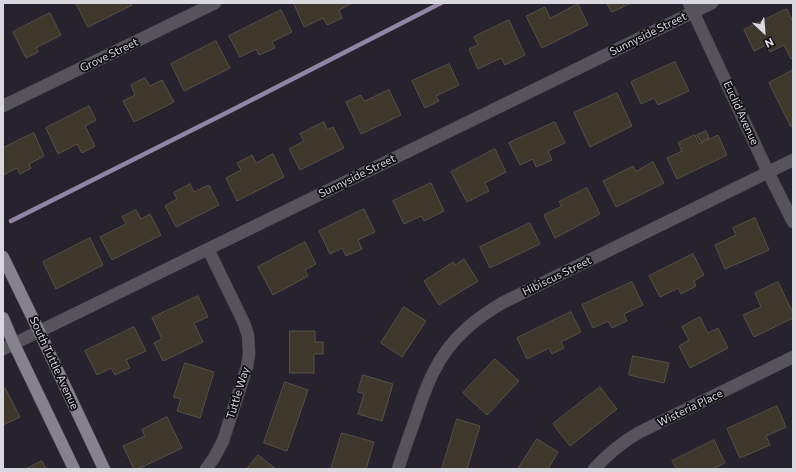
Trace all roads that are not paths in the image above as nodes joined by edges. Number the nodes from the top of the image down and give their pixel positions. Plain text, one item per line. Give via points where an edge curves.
1 (215, 3) edge
2 (712, 3) edge
3 (692, 7) edge
4 (3, 106) edge
5 (793, 160) edge
6 (768, 172) junction
7 (793, 222) edge
8 (208, 249) junction
9 (3, 257) edge
10 (3, 318) edge
11 (40, 331) junction
12 (14, 344) junction
13 (3, 350) edge
14 (793, 357) edge
15 (74, 469) edge
16 (104, 469) edge
17 (206, 469) edge
18 (398, 469) edge
19 (594, 469) edge

1 - 4 street, Grove Street
2 - 3 street, Sunnyside Street
3 - 6 street, Euclid Avenue
3 - 8 street, Sunnyside Street
5 - 6 street, Hibiscus Street
6 - 7 street, Euclid Avenue
6 - 18 street, Hibiscus Street via 483,314 453,342 433,372
8 - 11 street, Sunnyside Street
8 - 17 street, Tuttle Way via 244,323 249,354 223,441
9 - 11 main road, South Tuttle Avenue
10 - 12 main road
11 - 12 street, Sunnyside Street
11 - 16 main road, South Tuttle Avenue
12 - 13 street, Sunnyside Street
12 - 15 main road
14 - 19 street, Wisteria Place via 638,433 614,450

